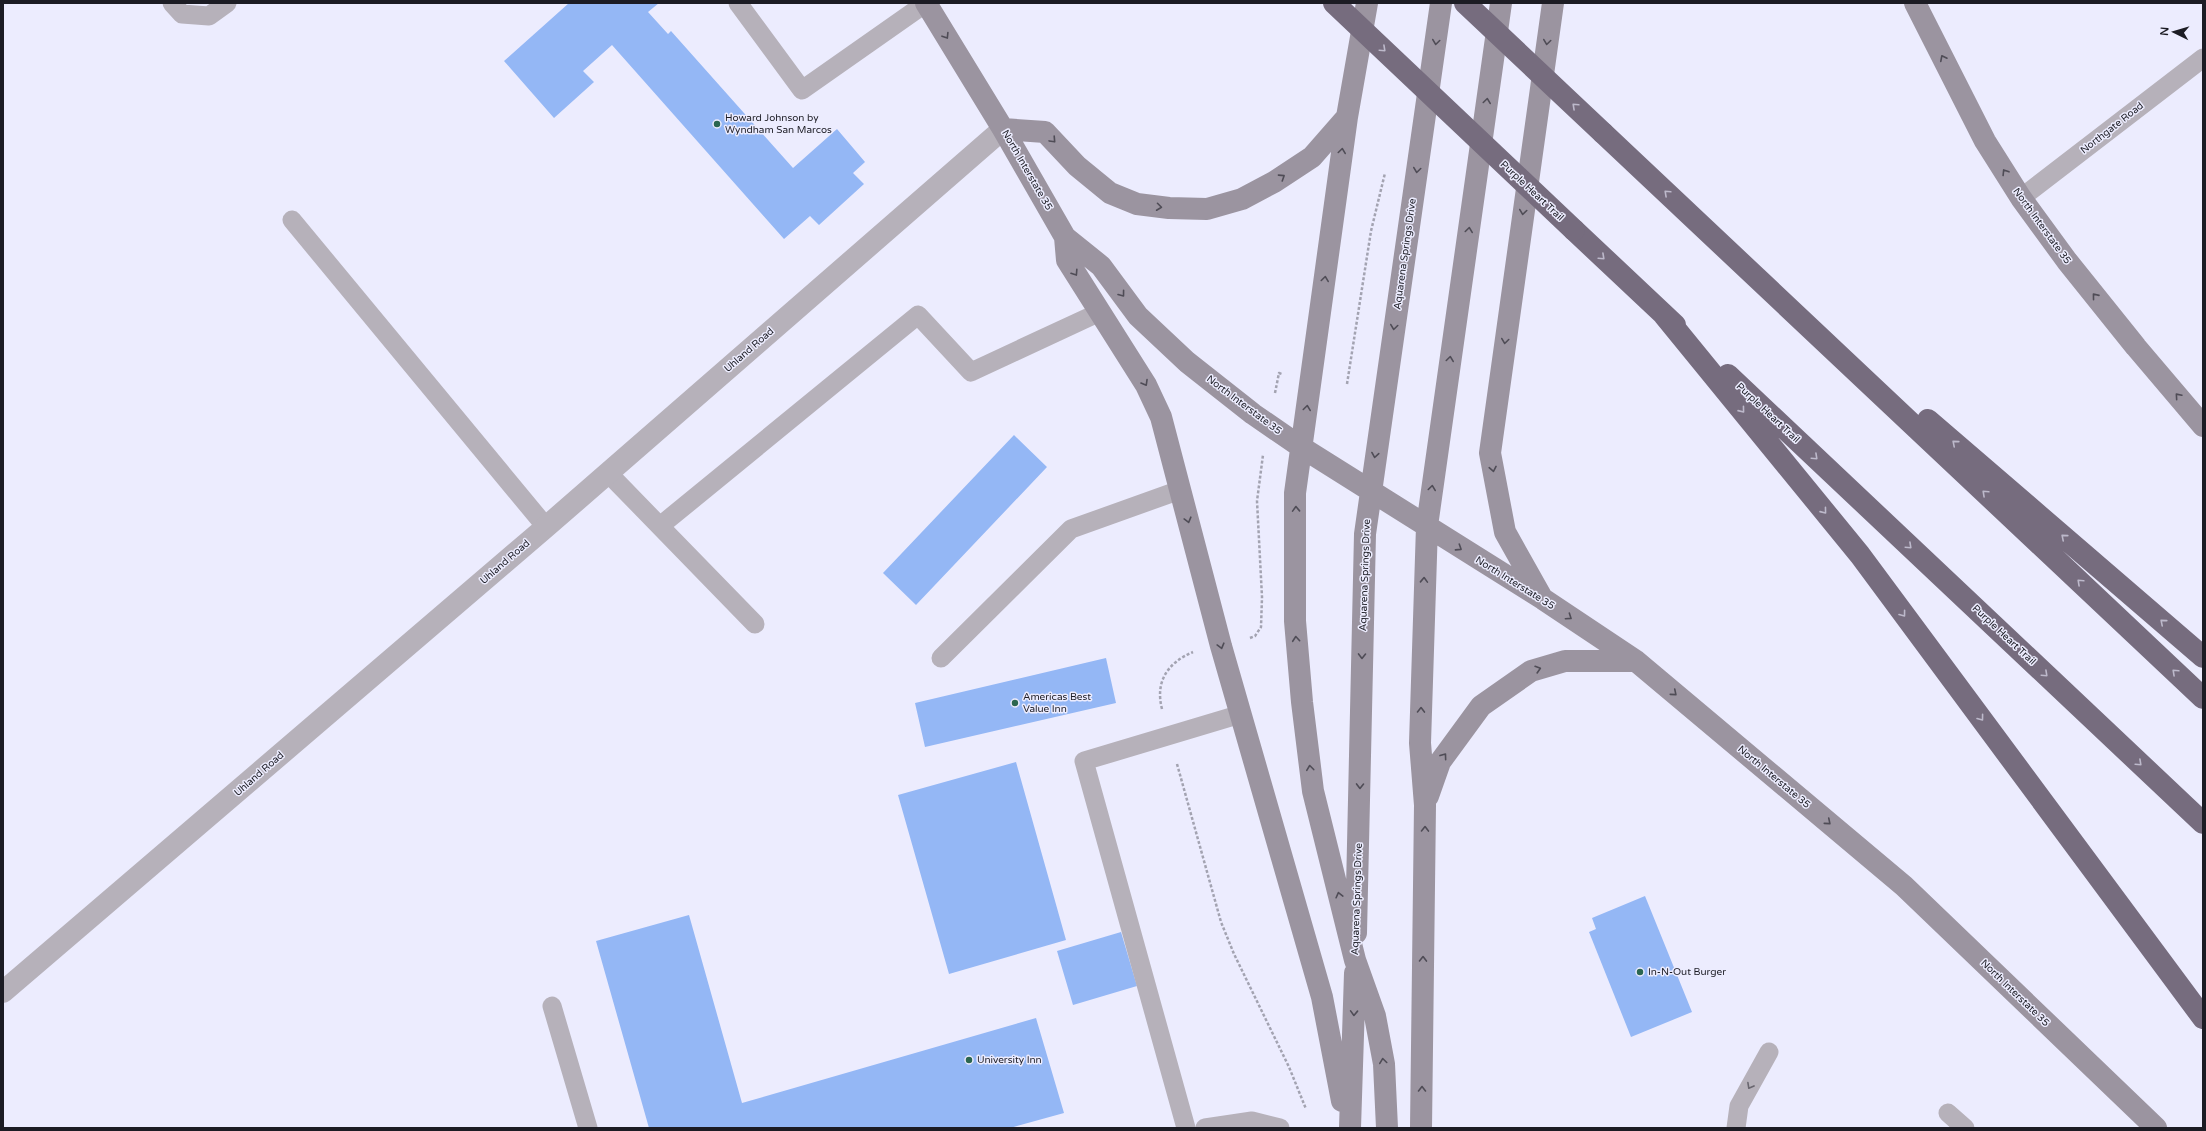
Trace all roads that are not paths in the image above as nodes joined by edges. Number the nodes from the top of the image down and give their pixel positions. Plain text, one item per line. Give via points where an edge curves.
1 (172, 3) edge
2 (227, 3) edge
3 (738, 3) edge
4 (926, 3) edge
5 (1334, 3) edge
6 (1367, 3) edge
7 (1442, 3) edge
8 (1465, 3) edge
9 (1501, 3) edge
10 (1553, 3) edge
11 (1915, 4) edge
12 (2203, 58) edge
13 (1347, 117) junction
14 (1004, 129) junction
15 (2021, 198) junction
16 (1691, 216) junction
17 (292, 220) dead end
18 (1065, 237) junction
19 (1100, 312) junction
20 (1664, 315) junction
21 (2203, 426) edge
22 (1301, 447) junction
23 (608, 473) junction
24 (1180, 490) junction
25 (1370, 491) junction
26 (660, 526) junction
27 (1427, 526) junction
28 (546, 527) junction
29 (1543, 599) junction
30 (755, 624) dead end
31 (2203, 657) edge
32 (941, 658) dead end
33 (1636, 661) junction
34 (2203, 698) edge
35 (1241, 714) junction
36 (1425, 805) junction
37 (2203, 823) edge
38 (1355, 960) junction
39 (3, 992) edge
40 (552, 1006) dead end
41 (2203, 1018) edge
42 (1769, 1052) dead end
43 (1948, 1113) dead end
44 (588, 1128) edge
45 (1186, 1128) edge
46 (1205, 1128) edge
47 (1280, 1128) edge
48 (1347, 1128) edge
49 (1350, 1128) edge
50 (1387, 1128) edge
51 (1422, 1128) edge
52 (1736, 1128) edge
53 (1964, 1128) edge
54 (2156, 1128) edge

1 - 2 lane via 182,14 209,16
3 - 4 lane via 802,90
4 -> 14 main road, North Interstate 35
5 -> 20 highway, Purple Heart Trail, bridge
6 - 13 main road
7 -> 25 main road, Aquarena Springs Drive
16 -> 8 highway, bridge
27 -> 9 main road
10 -> 29 main road via 1490,454 1505,532
15 -> 11 main road, North Interstate 35 via 1985,141
12 - 15 lane, Northgate Road
14 -> 13 main road via 1045,132 1092,179 1110,193 1137,204 1208,209 1242,199 1312,157
22 -> 13 main road
14 - 18 main road, North Interstate 35
14 - 23 street, Uhland Road
21 -> 15 main road, North Interstate 35 via 2067,261
31 -> 16 highway
34 -> 16 highway
17 - 28 lane
18 -> 19 main road via 1066,260
18 -> 22 main road, North Interstate 35 via 1101,266 1138,316 1187,362 1253,414
19 -> 24 main road via 1146,385 1161,417
19 - 26 lane via 971,372 918,315
20 -> 37 highway, Purple Heart Trail
20 -> 41 highway via 1860,555
22 - 25 main road, North Interstate 35
38 -> 22 main road via 1313,791 1302,702 1295,621 1295,493
23 - 26 lane
23 - 28 street, Uhland Road
24 - 32 lane via 1071,529
24 -> 35 main road
25 - 27 main road, North Interstate 35
25 -> 38 main road, Aquarena Springs Drive via 1365,534
26 - 30 lane
27 -> 29 main road, North Interstate 35
36 -> 27 main road via 1420,743
28 - 39 street, Uhland Road
29 -> 33 main road, North Interstate 35
36 -> 33 main road via 1440,762 1481,706 1531,671 1565,661
33 -> 54 main road, North Interstate 35 via 1904,886
35 - 45 lane via 1084,761
35 - 48 main road via 1322,997
51 -> 36 main road
38 -> 49 main road, Aquarena Springs Drive
50 -> 38 main road via 1384,1064 1375,1016
40 - 44 lane
42 -> 52 lane via 1739,1106
43 - 53 lane
46 - 47 lane via 1252,1121

